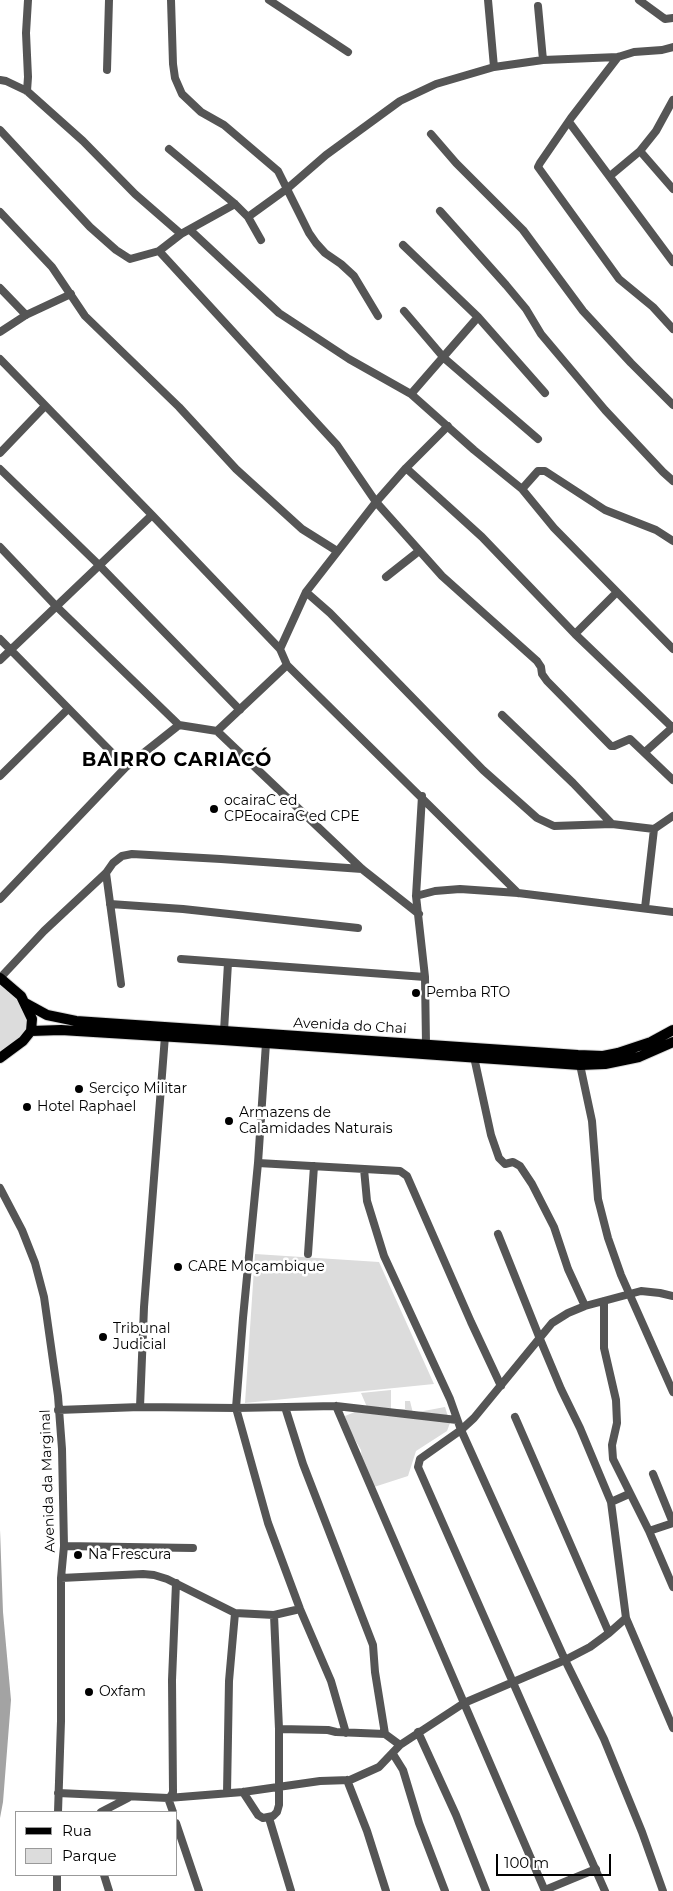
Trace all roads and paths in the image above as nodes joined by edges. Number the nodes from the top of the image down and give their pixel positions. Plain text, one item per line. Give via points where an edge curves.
1 (28, 0) edge
2 (109, 0) edge
3 (171, 0) edge
4 (269, 0) edge
5 (488, 0) edge
6 (639, 0) edge
7 (538, 6) dead end
8 (673, 18) edge
9 (673, 48) edge
10 (348, 52) dead end
11 (618, 57) junction
12 (543, 60) junction
13 (494, 67) junction
14 (106, 70) dead end
15 (0, 80) edge
16 (27, 92) junction
17 (673, 100) edge
18 (569, 122) junction
19 (0, 130) edge
20 (431, 134) dead end
21 (169, 150) dead end
22 (640, 152) junction
23 (610, 176) junction
24 (288, 188) junction
25 (673, 189) edge
26 (235, 204) junction
27 (440, 211) dead end
28 (0, 212) edge
29 (248, 217) junction
30 (190, 230) junction
31 (181, 234) junction
32 (261, 240) dead end
33 (403, 245) dead end
34 (159, 251) junction
35 (673, 262) edge
36 (0, 288) edge
37 (71, 294) junction
38 (404, 311) dead end
39 (26, 315) junction
40 (378, 316) dead end
41 (478, 317) junction
42 (673, 329) edge
43 (0, 332) edge
44 (444, 358) junction
45 (0, 359) edge
46 (545, 393) dead end
47 (412, 394) junction
48 (673, 405) edge
49 (45, 406) junction
50 (448, 426) junction
51 (538, 439) dead end
52 (0, 453) edge
53 (406, 468) junction
54 (0, 469) edge
55 (673, 481) edge
56 (522, 489) junction
57 (376, 502) junction
58 (152, 515) junction
59 (673, 541) edge
60 (0, 547) edge
61 (337, 551) junction
62 (419, 551) junction
63 (99, 565) junction
64 (386, 577) dead end
65 (306, 592) junction
66 (617, 592) junction
67 (56, 606) junction
68 (575, 634) junction
69 (0, 639) edge
70 (280, 649) junction
71 (673, 649) edge
72 (10, 650) junction
73 (0, 660) edge
74 (288, 665) junction
75 (68, 710) junction
76 (240, 710) junction
77 (502, 715) dead end
78 (179, 725) junction
79 (673, 727) edge
80 (217, 732) junction
81 (645, 752) junction
82 (126, 767) junction
83 (0, 776) edge
84 (673, 780) edge
85 (422, 796) junction
86 (673, 816) edge
87 (612, 824) junction
88 (654, 829) junction
89 (362, 869) junction
90 (106, 873) junction
91 (518, 892) junction
92 (416, 896) junction
93 (0, 899) edge
94 (110, 904) junction
95 (645, 908) junction
96 (673, 912) edge
97 (419, 914) junction
98 (358, 928) dead end
99 (181, 959) dead end
100 (228, 963) junction
101 (425, 977) junction
102 (0, 978) edge
103 (121, 984) dead end
104 (25, 1003) junction
105 (673, 1030) edge
106 (31, 1031) junction
107 (224, 1031) junction
108 (165, 1036) junction
109 (673, 1042) edge
110 (266, 1043) junction
111 (426, 1044) junction
112 (474, 1057) junction
113 (0, 1058) edge
114 (579, 1060) junction
115 (258, 1163) junction
116 (314, 1166) junction
117 (364, 1169) junction
118 (0, 1188) edge
119 (498, 1234) dead end
120 (308, 1254) dead end
121 (629, 1294) junction
122 (673, 1296) edge
123 (604, 1301) junction
124 (585, 1306) junction
125 (540, 1339) junction
126 (501, 1386) junction
127 (673, 1392) edge
128 (336, 1406) junction
129 (140, 1407) junction
130 (285, 1407) junction
131 (236, 1408) junction
132 (58, 1410) junction
133 (515, 1416) dead end
134 (457, 1420) junction
135 (461, 1430) junction
136 (653, 1474) dead end
137 (629, 1494) junction
138 (611, 1502) junction
139 (673, 1524) edge
140 (649, 1532) junction
141 (64, 1546) junction
142 (193, 1548) dead end
143 (61, 1578) junction
144 (176, 1583) junction
145 (673, 1587) edge
146 (300, 1609) junction
147 (235, 1613) junction
148 (274, 1615) junction
149 (626, 1618) junction
150 (610, 1633) junction
151 (565, 1660) junction
152 (513, 1682) junction
153 (464, 1703) junction
154 (673, 1728) edge
155 (279, 1730) junction
156 (418, 1732) junction
157 (346, 1733) junction
158 (385, 1734) junction
159 (400, 1745) junction
160 (393, 1754) junction
161 (347, 1780) junction
162 (278, 1786) junction
163 (243, 1792) junction
164 (58, 1793) junction
165 (227, 1793) junction
166 (129, 1797) junction
167 (168, 1798) junction
168 (58, 1811) edge
169 (103, 1811) edge
170 (173, 1811) edge
171 (269, 1818) junction
172 (178, 1829) edge
173 (596, 1869) junction
174 (57, 1876) edge
175 (104, 1876) edge
176 (57, 1891) edge
177 (109, 1891) edge
178 (199, 1891) edge
179 (291, 1891) edge
180 (386, 1891) edge
181 (445, 1891) edge
182 (486, 1891) edge
183 (545, 1891) edge
184 (604, 1891) edge
185 (663, 1891) edge

1 - 16 street
2 - 14 street
3 - 24 street via 173,64 182,94 278,171
4 - 10 street
5 - 13 street
6 - 8 street via 665,19
7 - 12 street
9 - 11 street
11 - 12 street
11 - 18 street
12 - 13 street
13 - 24 street via 436,84 400,101
15 - 16 street
16 - 31 street
17 - 22 street
18 - 23 street
18 - 42 street via 538,167 619,279 653,307
19 - 34 street via 90,227 116,250 130,259
20 - 48 street via 456,164 523,230 583,311
21 - 26 street
22 - 23 street
22 - 25 street
23 - 35 street
24 - 29 street
24 - 40 street via 312,238 354,276
26 - 29 street
26 - 30 street
27 - 55 street via 526,309 542,334 605,410
28 - 37 street via 52,267
29 - 32 street
30 - 31 street
30 - 47 street via 279,313
31 - 34 street
33 - 41 street
34 - 57 street via 337,445
36 - 39 street
37 - 39 street
37 - 61 street via 85,316 179,407 236,469 302,529
38 - 44 street
39 - 43 street
41 - 44 street
41 - 46 street
44 - 47 street
44 - 51 street
45 - 49 street
47 - 50 street
49 - 52 street
49 - 58 street
50 - 53 street
50 - 56 street
53 - 57 street
53 - 68 street via 482,537
54 - 63 street
56 - 59 street via 538,471 545,471 600,507 656,530
56 - 66 street via 554,528
57 - 61 street
57 - 62 street
58 - 63 street
58 - 70 street
60 - 67 street
61 - 65 street
62 - 64 street
62 - 81 street via 536,661 547,682 609,744 614,746 630,739
63 - 67 street
63 - 76 street
65 - 70 street
65 - 87 street via 483,770 537,818 554,826
66 - 68 street
66 - 71 street
67 - 72 street
67 - 78 street
68 - 79 street
69 - 72 street
70 - 74 street
72 - 73 street
72 - 75 street
74 - 76 street
74 - 85 street
75 - 82 street
75 - 83 street
76 - 80 street
77 - 87 street
78 - 80 street
78 - 82 street
79 - 81 street
80 - 89 street
81 - 84 street
82 - 93 street
85 - 91 street
85 - 92 street
86 - 88 street
87 - 88 street
88 - 95 street
89 - 90 street via 132,854 122,856
89 - 97 street
90 - 94 street
90 - 102 street
91 - 92 street via 460,889
91 - 95 street
92 - 97 street
94 - 98 street
94 - 103 street
95 - 96 street
97 - 101 street
99 - 100 street
100 - 101 street
100 - 107 street
101 - 111 street
102 - 104 main road, Avenida do Chai
104 - 106 main road, Avenida do Chai via 32,1019
104 - 107 main road, Avenida do Chai via 61,1019
105 - 114 main road, Avenida do Chai via 651,1042 618,1053
106 - 108 main road, Avenida do Chai
106 - 113 main road
107 - 111 main road, Avenida do Chai
108 - 110 main road, Avenida do Chai
108 - 129 street via 144,1307
109 - 114 main road, Avenida do Chai via 639,1057 605,1064
110 - 112 main road, Avenida do Chai
110 - 115 street
111 - 114 main road, Avenida do Chai
112 - 114 main road, Avenida do Chai
112 - 124 street via 499,1158 505,1164 512,1162 520,1166 532,1184 554,1227
114 - 121 street via 592,1121 598,1199 608,1238
115 - 116 street
115 - 131 street
116 - 117 street
116 - 120 street
117 - 126 street via 400,1172 409,1179
117 - 134 street via 367,1201 384,1256
118 - 132 street, Avenida da Marginal via 22,1230 42,1288
119 - 125 street
121 - 122 street via 641,1291
121 - 123 street
121 - 127 street
123 - 124 street
123 - 137 street via 604,1348 616,1400 617,1423 612,1452
124 - 125 street via 552,1323
125 - 126 street
125 - 138 street
126 - 135 street
128 - 130 street
128 - 134 street
128 - 153 street
129 - 131 street
129 - 132 street
130 - 131 street
130 - 158 street via 327,1531 370,1635
131 - 146 street via 268,1523
132 - 141 street, Avenida da Marginal
133 - 150 street
134 - 135 street
135 - 151 street
135 - 152 street via 420,1459 418,1467
136 - 139 street
137 - 138 street
137 - 140 street
138 - 149 street
139 - 140 street
140 - 145 street
141 - 142 street
141 - 143 street, Avenida da Marginal
143 - 144 street via 142,1574
143 - 164 street, Avenida da Marginal
144 - 147 street
144 - 167 street via 172,1680 173,1792
146 - 148 street
146 - 157 street via 331,1681
147 - 148 street
147 - 165 street via 228,1714
148 - 155 street
149 - 150 street
149 - 154 street
150 - 151 street
151 - 152 street
151 - 185 street via 604,1739
152 - 153 street
152 - 173 street
153 - 156 street
153 - 183 street
155 - 157 street
155 - 162 street
156 - 159 street
156 - 182 street
157 - 158 street
158 - 159 street
159 - 160 street
160 - 161 street via 379,1766
160 - 181 street via 403,1770
161 - 162 street
161 - 180 street
162 - 163 street
162 - 171 street via 279,1805 277,1812
163 - 165 street
163 - 171 street via 258,1815
164 - 166 street
164 - 168 street, Avenida da Marginal
165 - 167 street
166 - 167 street
166 - 169 street
167 - 170 street
171 - 179 street
172 - 178 street
173 - 183 street
173 - 184 street
174 - 176 street
175 - 177 street

